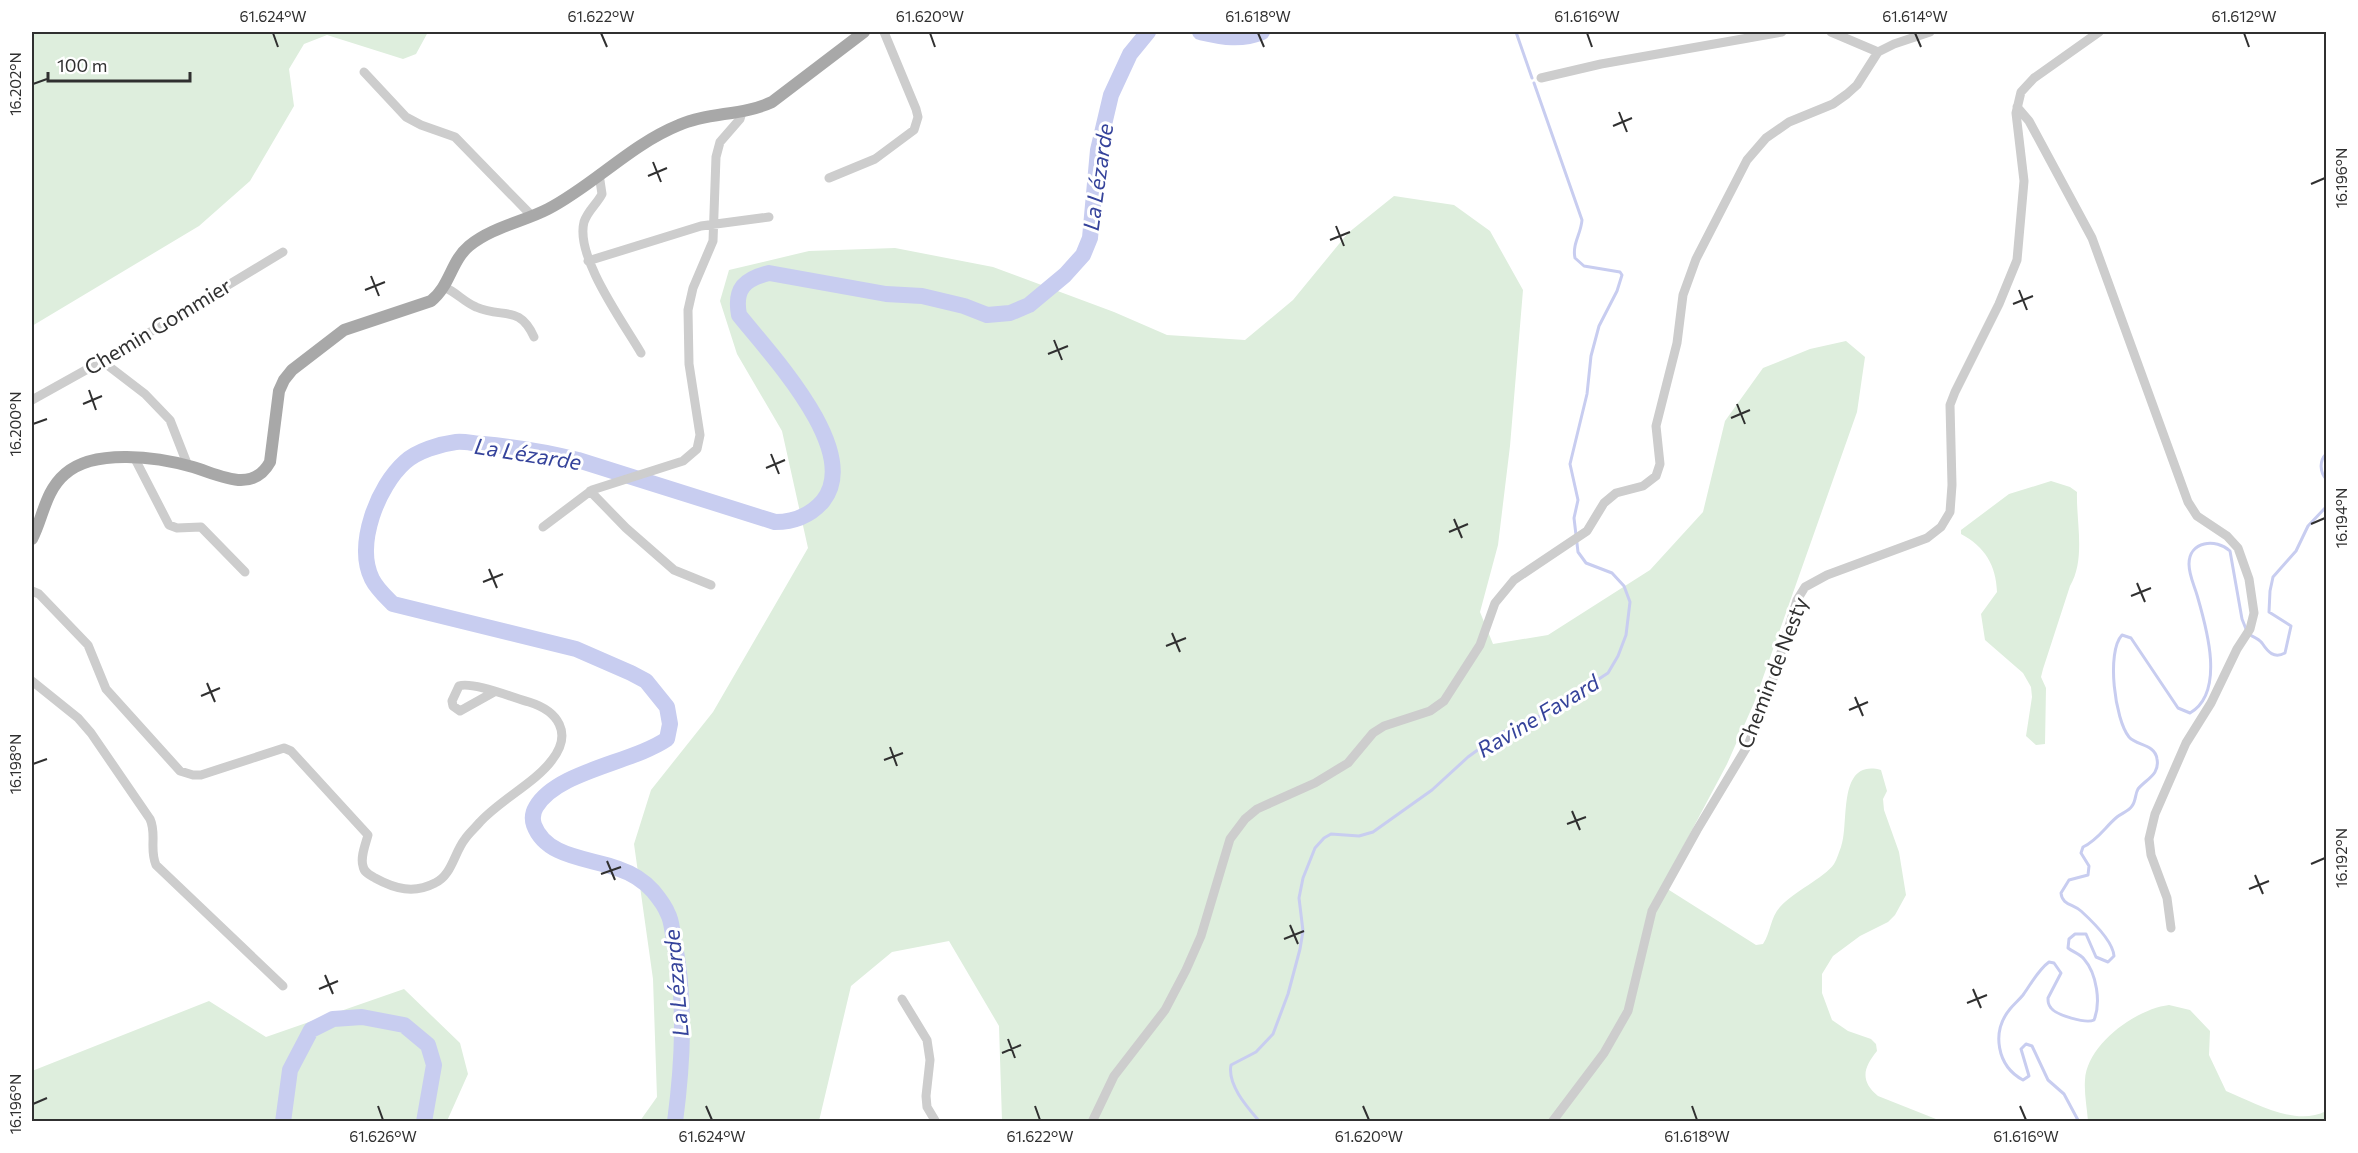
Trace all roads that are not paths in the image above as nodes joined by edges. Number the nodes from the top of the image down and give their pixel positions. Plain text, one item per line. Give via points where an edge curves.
1 (864, 32) edge
2 (884, 32) edge
3 (1782, 32) edge
4 (1831, 32) edge
5 (1930, 32) edge
6 (2099, 32) edge
7 (1878, 52) junction
8 (364, 72) dead end
9 (1541, 78) dead end
10 (2017, 107) junction
11 (742, 112) junction
12 (599, 174) junction
13 (830, 178) dead end
14 (532, 216) junction
15 (770, 217) dead end
16 (715, 223) junction
17 (283, 252) dead end
18 (588, 261) junction
19 (444, 287) junction
20 (534, 338) dead end
21 (641, 353) dead end
22 (102, 362) junction
23 (32, 400) edge
24 (134, 457) junction
25 (188, 466) junction
26 (591, 491) junction
27 (543, 527) dead end
28 (32, 539) edge
29 (245, 572) dead end
30 (711, 585) dead end
31 (32, 591) edge
32 (32, 681) edge
33 (494, 692) dead end
34 (2171, 928) dead end
35 (283, 986) dead end
36 (902, 999) dead end
37 (936, 1122) edge
38 (1092, 1122) edge
39 (1552, 1122) edge

1 - 11 main road via 772,102
2 - 13 street via 916,109 914,130 875,159
3 - 9 street
4 - 7 street
5 - 7 street
6 - 10 street via 2034,78 2021,92
7 - 38 street via 1847,94 1789,122 1766,138 1747,160 1696,259 1683,295 1677,344 1656,426 1660,464 1656,477 1643,486 1616,493 1580,537 1514,580 1495,603 1480,645 1444,701 1430,711 1384,726 1373,733 1348,763 1257,809 1245,819 1230,839 1201,936 1186,970 1165,1010 1114,1076
8 - 14 street via 406,117 455,137
10 - 34 street via 2029,121 2092,238 2188,502 2197,516 2238,548 2249,579 2254,613 2250,629 2186,743 2155,814 2149,839 2167,898
10 - 39 street, Chemin de Nesty via 2024,181 2017,260 1950,405 1950,512 1941,527 1927,538 1805,587 1797,600 1748,745 1652,911 1628,1011 1605,1053
11 - 12 main road via 681,123
11 - 16 street via 720,142 716,157
12 - 14 main road
12 - 18 street via 602,194 584,223
14 - 19 main road via 471,244 458,256
15 - 16 street
16 - 18 street
16 - 26 street via 711,249 693,288 688,310 689,364 700,442 692,456 683,461
17 - 22 street, Chemin Gommier
18 - 21 street
19 - 20 street via 481,309 520,317
19 - 25 main road via 431,301 344,330 292,370 279,392 266,471 240,480
22 - 23 street, Chemin Gommier
22 - 25 street via 145,394 170,420
24 - 25 main road
24 - 28 main road via 93,460 65,474 49,494
24 - 29 street via 169,525 201,527
26 - 27 street
26 - 30 street via 674,570
31 - 33 street via 88,645 106,689 180,771 201,775 284,748 291,751 368,835 362,859 367,873 393,888 423,888 445,877 464,840 491,809 543,769 558,750 558,719 540,706
32 - 35 street via 91,733 150,819 155,834 152,852 156,865
36 - 37 street via 927,1040 927,1107

